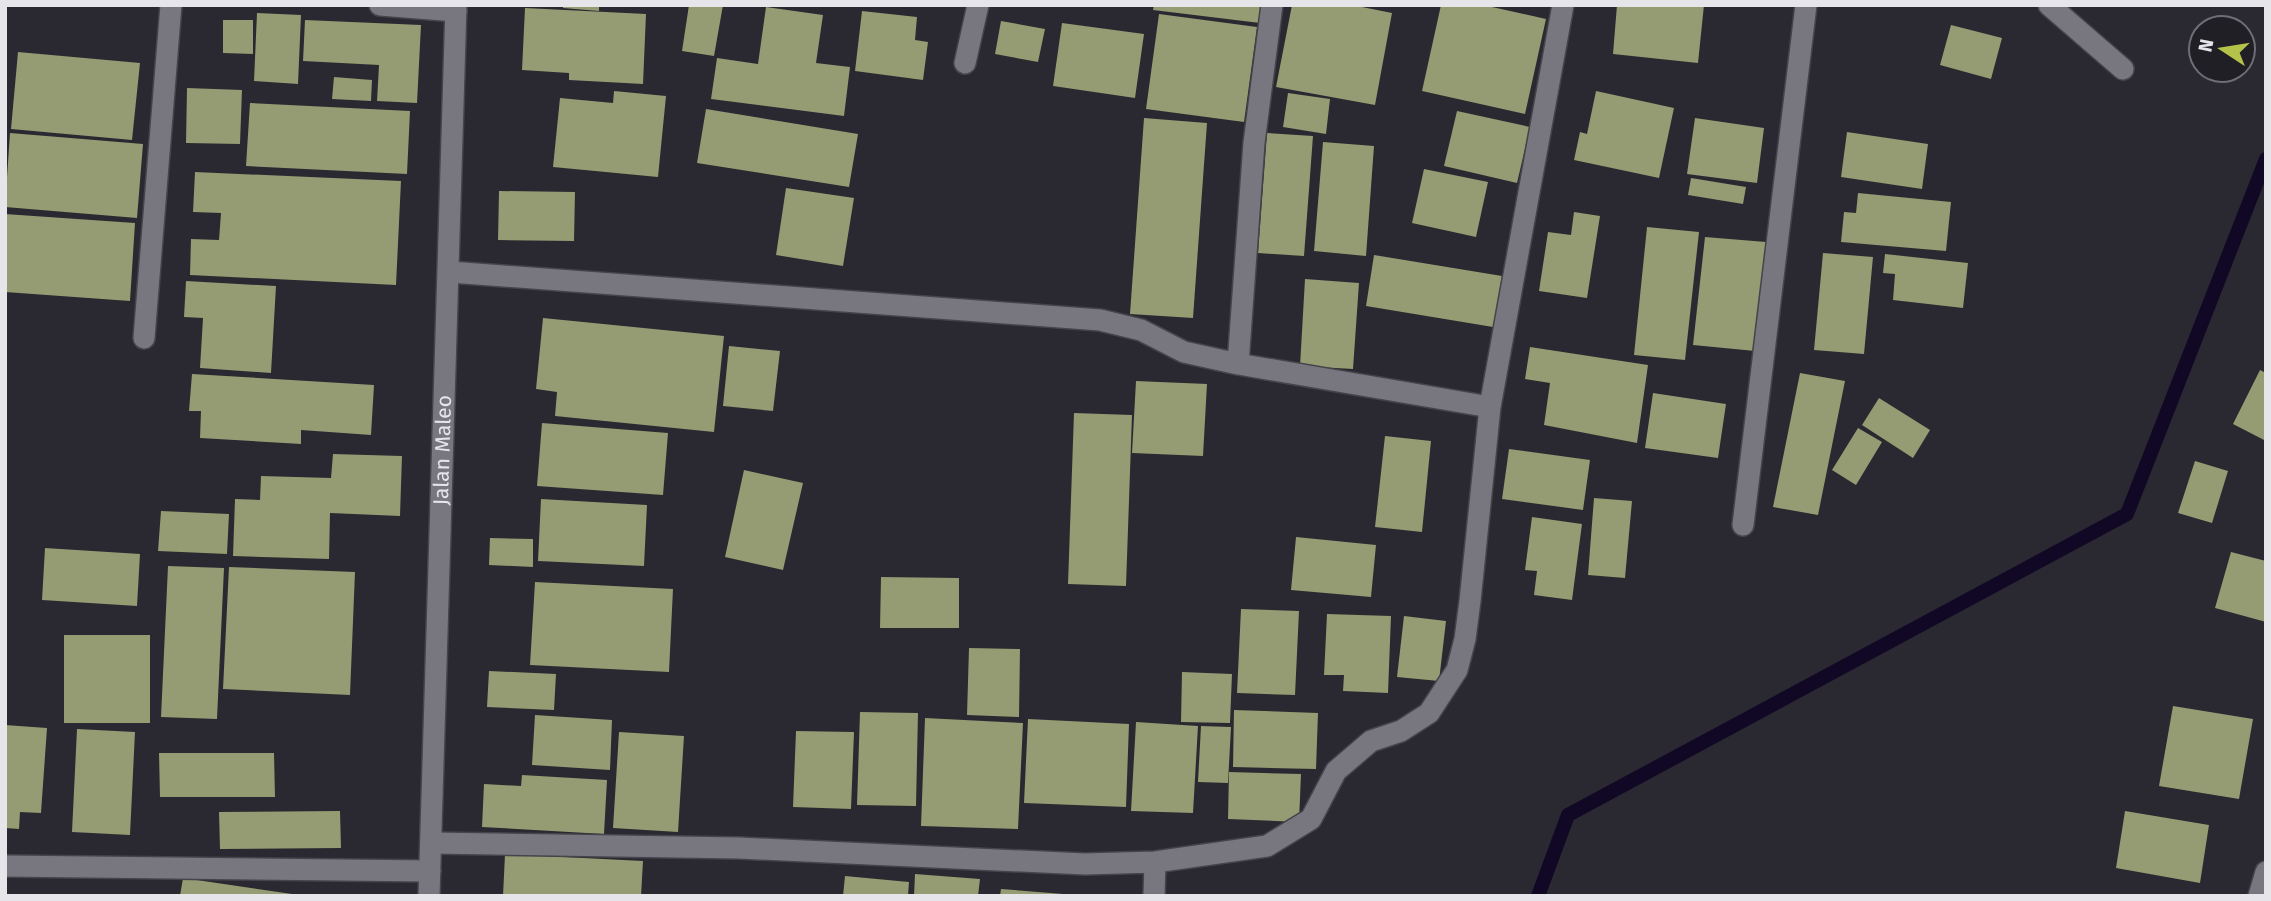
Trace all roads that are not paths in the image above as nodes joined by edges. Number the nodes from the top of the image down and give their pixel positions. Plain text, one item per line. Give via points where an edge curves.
1 (171, 5) edge
2 (380, 5) edge
3 (978, 5) edge
4 (1272, 5) edge
5 (1563, 5) edge
6 (1806, 5) edge
7 (2049, 5) edge
8 (456, 8) edge
9 (965, 63) dead end
10 (2123, 69) dead end
11 (450, 272) junction
12 (144, 338) dead end
13 (1238, 365) junction
14 (1490, 407) junction
15 (1742, 526) dead end
16 (432, 843) junction
17 (1155, 862) junction
18 (5, 866) edge
19 (430, 871) junction
20 (2266, 872) edge
21 (429, 896) edge
22 (1154, 896) edge
23 (2259, 896) edge

1 - 12 street
2 - 8 street
3 - 9 street
4 - 13 street via 1254,143
5 - 14 street
6 - 15 street
7 - 10 street
8 - 11 street, Jalan Maleo
11 - 13 street via 1100,320 1141,330 1184,352
11 - 16 street, Jalan Maleo
13 - 14 street
14 - 17 street via 1465,639 1457,670 1429,713 1353,754 1336,771 1311,819 1291,834 1267,846
16 - 17 street
16 - 19 street, Jalan Maleo
17 - 22 street
18 - 19 street
19 - 21 street, Jalan Maleo
20 - 23 street

